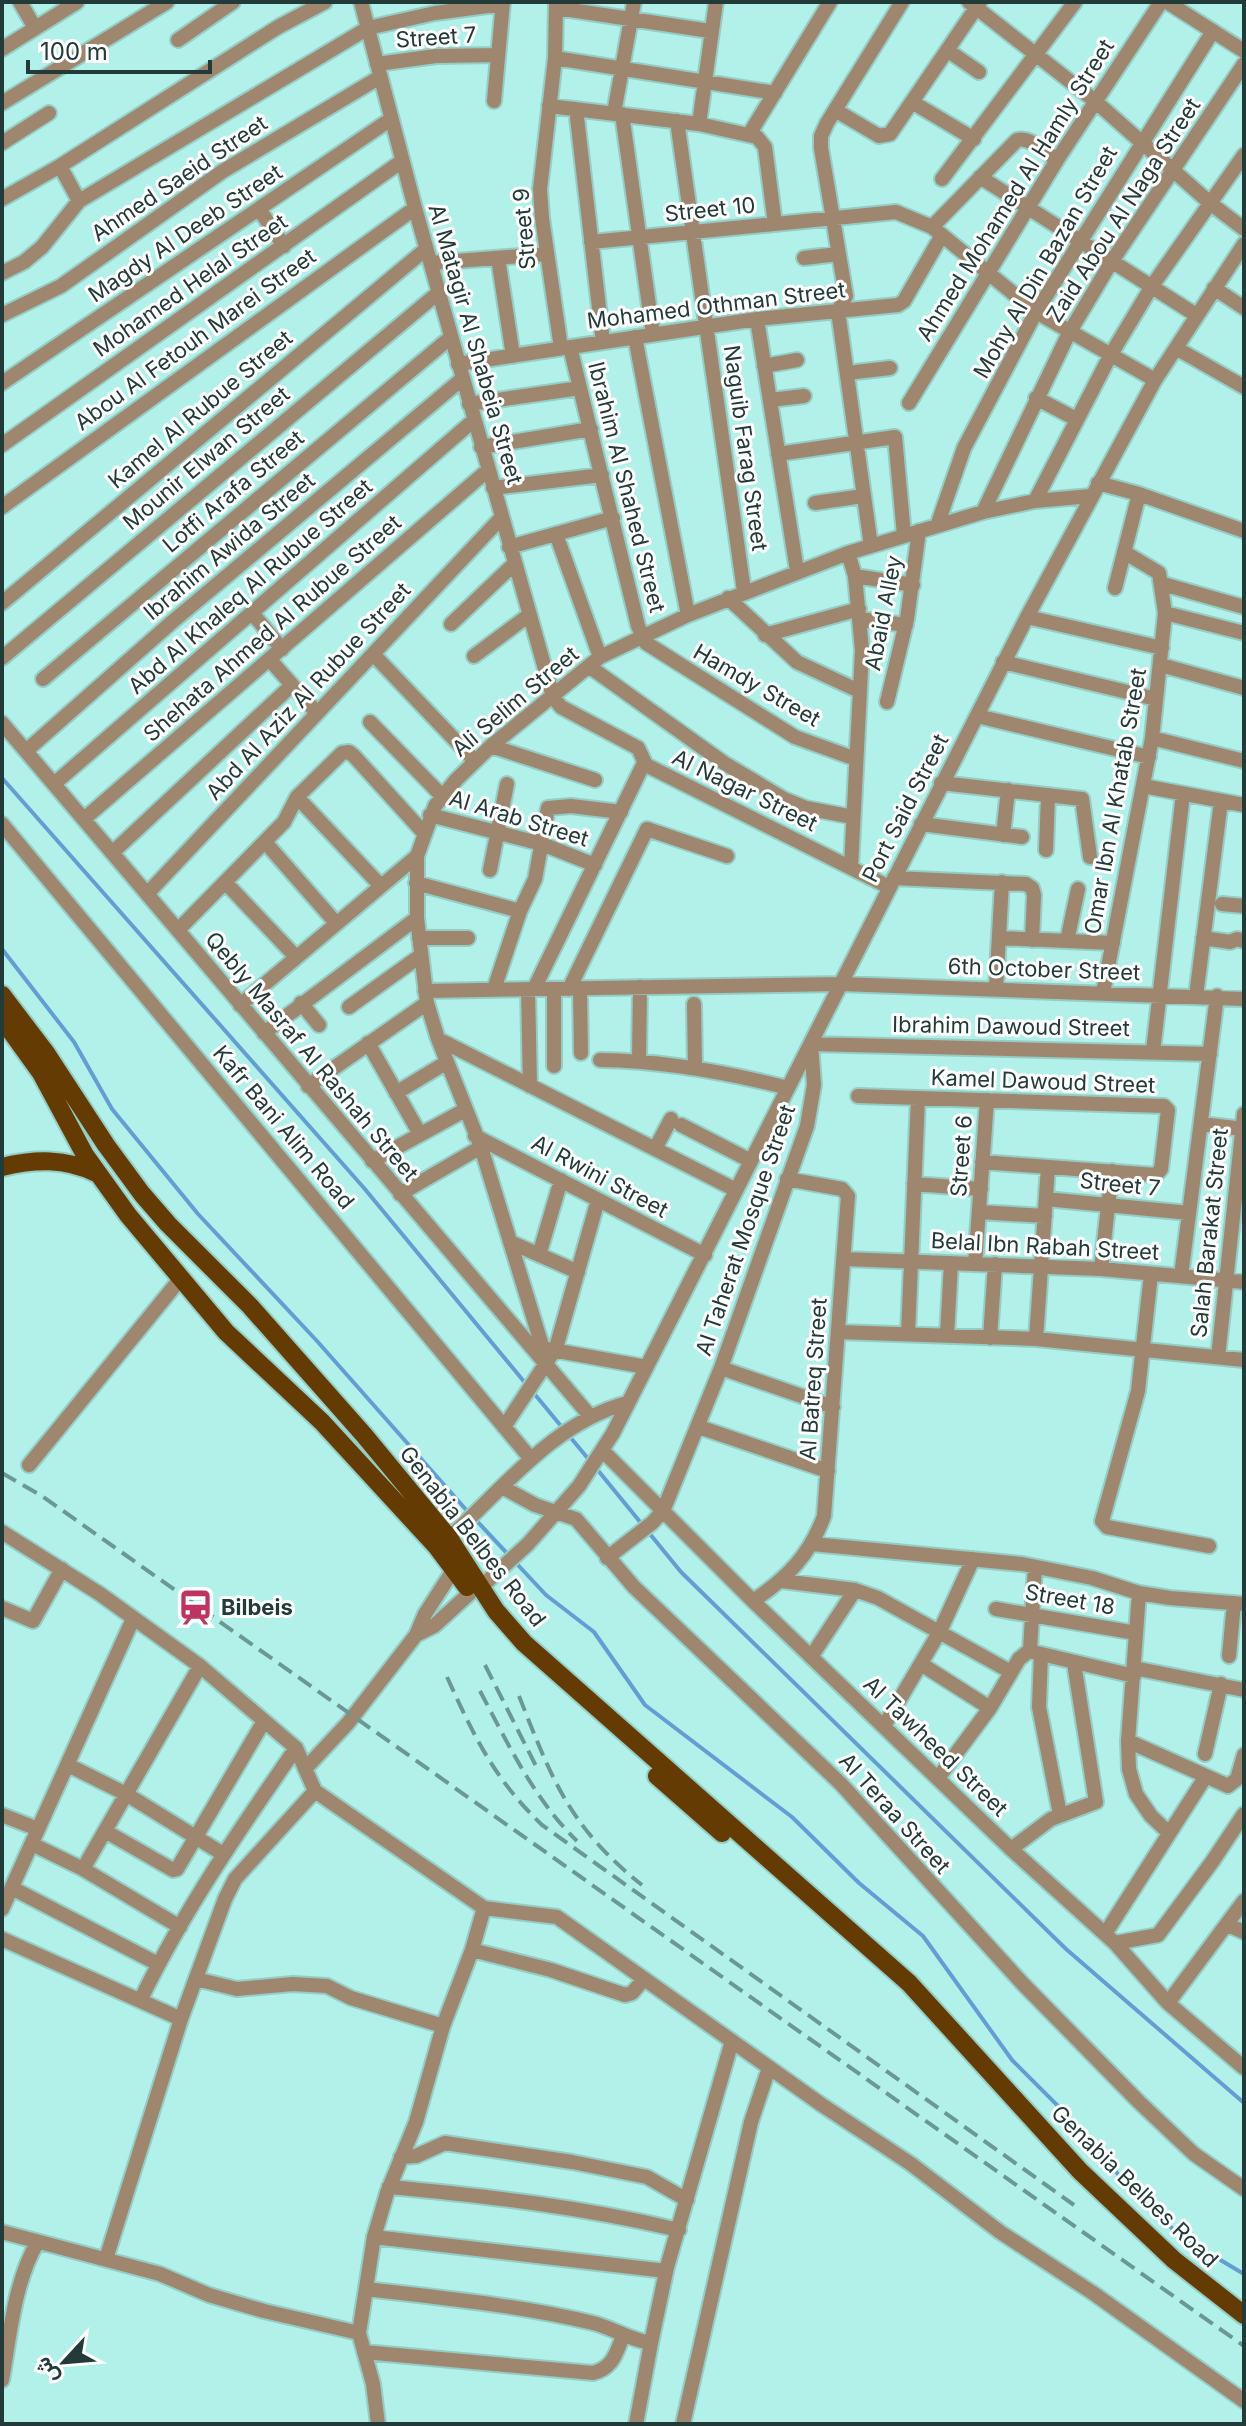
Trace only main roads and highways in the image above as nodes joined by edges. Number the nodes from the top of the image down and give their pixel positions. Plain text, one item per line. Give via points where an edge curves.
1 (2, 995) edge
2 (2, 1019) edge
3 (106, 1145) junction
4 (85, 1155) junction
5 (2, 1167) edge
6 (96, 1173) junction
7 (250, 1306) junction
8 (226, 1332) junction
9 (482, 1585) junction
10 (1244, 2315) edge

1 - 3 main road, Genabia Belbes Road
2 - 4 main road, Genabia Belbes Road via 41,1073
3 - 4 main road
3 - 7 main road, Genabia Belbes Road via 154,1209
4 - 6 main road, Genabia Belbes Road
5 - 6 main road via 57,1161
6 - 8 main road, Genabia Belbes Road
7 - 8 main road
7 - 9 main road, Genabia Belbes Road via 453,1534
8 - 9 main road, Genabia Belbes Road via 322,1422 454,1569
9 - 10 main road, Genabia Belbes Road via 524,1643 909,1983 1095,2187 1197,2280

